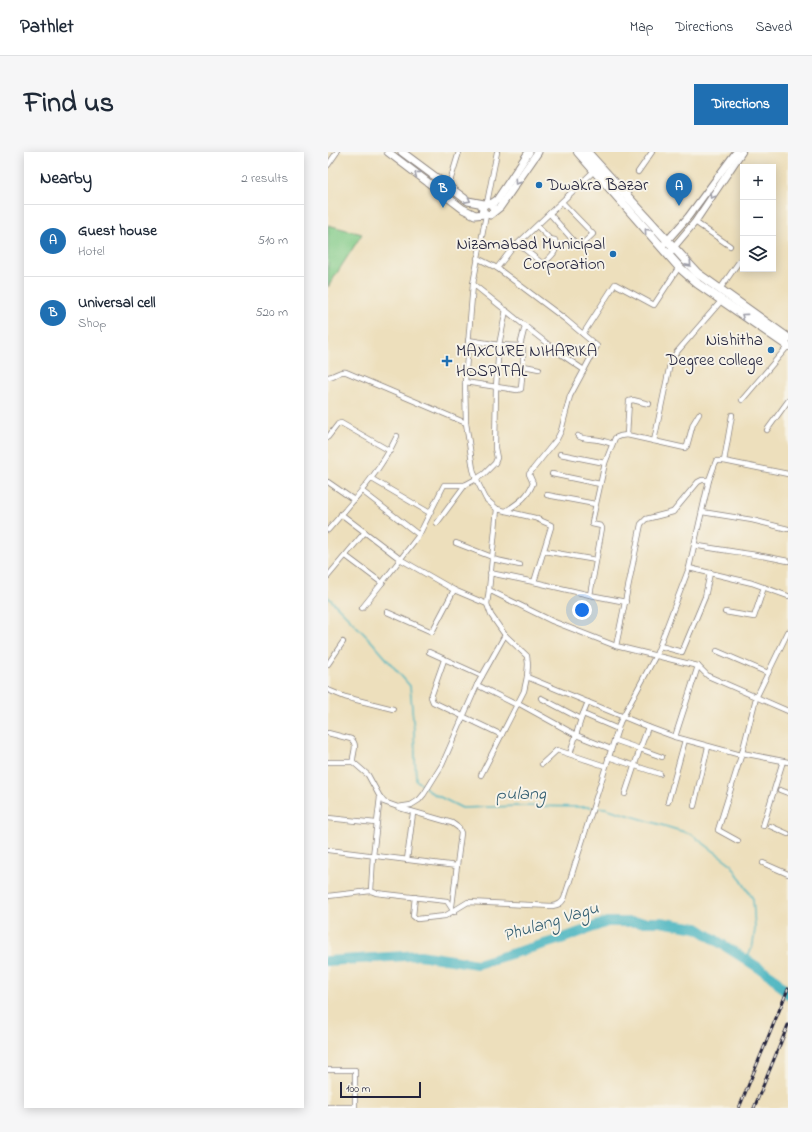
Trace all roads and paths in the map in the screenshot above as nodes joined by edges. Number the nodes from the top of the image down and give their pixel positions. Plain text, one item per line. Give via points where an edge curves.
1 (337, 152) edge
2 (388, 152) edge
3 (402, 152) edge
4 (459, 152) edge
5 (496, 152) edge
6 (529, 152) edge
7 (538, 152) edge
8 (578, 152) edge
9 (587, 152) edge
10 (652, 152) edge
11 (736, 152) edge
12 (742, 152) edge
13 (329, 162) edge
14 (594, 171) junction
15 (638, 172) dead end
16 (448, 188) junction
17 (562, 202) junction
18 (489, 205) junction
19 (486, 214) junction
20 (550, 214) junction
21 (695, 222) junction
22 (537, 226) junction
23 (667, 241) junction
24 (518, 244) junction
25 (730, 246) dead end
26 (661, 247) junction
27 (675, 248) junction
28 (668, 254) junction
29 (477, 258) junction
30 (740, 260) edge
31 (679, 267) junction
32 (497, 268) junction
33 (473, 284) junction
34 (720, 289) junction
35 (722, 300) junction
36 (506, 310) junction
37 (525, 326) junction
38 (583, 334) junction
39 (788, 338) edge
40 (468, 340) junction
41 (499, 345) junction
42 (521, 346) junction
43 (788, 346) edge
44 (523, 364) junction
45 (539, 369) dead end
46 (584, 370) junction
47 (328, 378) edge
48 (465, 382) junction
49 (496, 387) junction
50 (742, 400) dead end
51 (788, 401) edge
52 (650, 404) dead end
53 (699, 414) dead end
54 (732, 415) dead end
55 (466, 423) junction
56 (767, 430) dead end
57 (627, 435) junction
58 (397, 436) dead end
59 (578, 436) dead end
60 (328, 437) edge
61 (654, 441) junction
62 (612, 444) junction
63 (390, 451) junction
64 (560, 454) dead end
65 (724, 461) junction
66 (605, 463) junction
67 (552, 474) dead end
68 (788, 474) edge
69 (372, 479) junction
70 (476, 479) junction
71 (709, 480) junction
72 (328, 482) edge
73 (600, 484) junction
74 (465, 485) junction
75 (362, 491) junction
76 (547, 495) dead end
77 (354, 500) junction
78 (595, 504) junction
79 (497, 509) junction
80 (506, 511) junction
81 (702, 512) junction
82 (430, 513) junction
83 (341, 514) junction
84 (436, 523) dead end
85 (788, 529) edge
86 (328, 530) edge
87 (365, 532) junction
88 (419, 535) junction
89 (456, 543) dead end
90 (694, 546) junction
91 (544, 551) junction
92 (346, 556) junction
93 (492, 558) junction
94 (400, 559) junction
95 (596, 560) junction
96 (788, 561) edge
97 (520, 565) dead end
98 (689, 568) junction
99 (490, 573) junction
100 (710, 573) junction
101 (328, 576) edge
102 (534, 582) junction
103 (382, 583) junction
104 (764, 587) junction
105 (454, 590) junction
106 (489, 590) junction
107 (590, 595) junction
108 (788, 596) edge
109 (626, 602) junction
110 (487, 604) junction
111 (362, 608) dead end
112 (387, 612) dead end
113 (725, 612) dead end
114 (788, 632) edge
115 (505, 635) junction
116 (342, 642) dead end
117 (616, 646) junction
118 (660, 646) junction
119 (717, 651) dead end
120 (429, 652) dead end
121 (656, 655) junction
122 (444, 660) junction
123 (328, 664) edge
124 (698, 666) junction
125 (768, 673) junction
126 (482, 676) junction
127 (527, 677) junction
128 (477, 685) junction
129 (328, 690) edge
130 (541, 698) dead end
131 (756, 698) junction
132 (588, 702) junction
133 (518, 704) junction
134 (392, 709) dead end
135 (788, 711) edge
136 (464, 716) junction
137 (582, 716) junction
138 (623, 716) junction
139 (648, 727) junction
140 (618, 729) junction
141 (328, 733) edge
142 (576, 734) junction
143 (502, 735) junction
144 (674, 736) junction
145 (614, 740) junction
146 (685, 740) junction
147 (708, 747) junction
148 (611, 749) junction
149 (640, 749) junction
150 (570, 754) junction
151 (742, 754) junction
152 (608, 757) junction
153 (662, 757) dead end
154 (328, 762) edge
155 (353, 762) junction
156 (786, 762) edge
157 (542, 764) dead end
158 (605, 766) junction
159 (634, 766) junction
160 (660, 774) dead end
161 (481, 775) dead end
162 (780, 790) dead end
163 (788, 793) edge
164 (625, 794) dead end
165 (380, 797) junction
166 (668, 802) dead end
167 (694, 806) dead end
168 (398, 807) junction
169 (413, 813) junction
170 (328, 818) edge
171 (376, 824) junction
172 (763, 826) dead end
173 (770, 826) dead end
174 (788, 834) edge
175 (738, 841) dead end
176 (328, 850) edge
177 (373, 856) junction
178 (407, 860) junction
179 (763, 863) dead end
180 (456, 866) junction
181 (788, 874) edge
182 (371, 891) junction
183 (328, 896) edge
184 (415, 897) junction
185 (453, 910) junction
186 (328, 1070) edge
187 (328, 1107) edge
188 (355, 1107) edge

1 - 13 street
19 -> 2 main road via 475,215 463,209
3 - 16 main road
4 - 16 street
5 - 18 street
6 - 18 main road via 496,200
7 -> 18 main road via 500,207
8 - 14 highway
9 - 23 highway
10 - 15 street
11 - 23 main road
12 -> 21 main road
14 - 17 street
26 -> 14 highway
16 -> 18 main road via 468,201
17 - 20 street
17 - 20 street via 593,234 579,246
18 - 19 main road via 490,215
18 - 19 main road via 482,210
19 - 29 street
20 - 22 street
21 - 25 street
21 - 27 main road
22 - 24 street
22 - 24 street via 550,240 555,240 556,245 556,251 543,264
23 - 26 main road
23 - 27 highway
24 - 32 street
26 - 28 highway
27 - 28 main road
27 -> 34 highway via 697,273
28 - 31 highway
29 - 32 street
29 - 33 street
30 - 34 street
31 - 35 highway
31 - 38 street via 654,305 615,284
32 - 38 street
33 - 36 street
33 - 40 street
34 - 39 highway
43 -> 35 highway
35 - 61 street via 676,352 670,364
36 - 37 street
36 - 41 street
37 - 42 street
37 - 46 street
38 - 46 street via 597,346
40 - 41 street
40 - 48 street
41 - 42 street
41 - 49 street
42 - 44 street
43 - 50 street
44 - 45 street via 526,368
44 - 49 street via 521,389
46 - 80 street via 570,396 557,439 529,474 533,483 528,493
47 - 55 street via 346,372
48 - 49 street
48 - 55 street
49 - 70 street via 497,458 495,463
51 - 56 street
52 - 57 street via 629,401
53 - 61 street via 686,447
54 - 65 street
55 - 70 street
57 - 61 street
57 - 62 street via 615,438
58 - 63 street
59 - 62 street
60 - 63 street via 341,423
62 - 66 street
63 - 69 street
64 - 66 street
65 - 68 street
65 - 71 street via 716,461
66 - 73 street
67 - 73 street
69 - 75 street
69 - 82 street
70 - 74 street
70 - 79 street via 486,499
71 - 81 street
71 - 109 street via 698,482 673,512 646,519 641,524
72 - 77 street
73 - 78 street
74 - 82 street via 444,485
74 - 84 street
75 - 77 street
75 - 88 street
76 - 78 street
77 - 83 street
78 - 95 street via 592,523 602,528
79 - 80 street
79 - 93 street
80 - 91 street via 551,525
81 - 85 street
81 - 90 street
82 - 88 street
83 - 86 street
83 - 87 street
87 - 92 street
87 - 94 street
88 - 94 street
89 - 93 street
90 - 96 street
90 - 98 street
91 - 95 street
91 - 102 street
92 - 101 street
92 - 103 street
93 - 97 street
93 - 99 street
94 - 103 street
94 - 105 street
95 - 107 street
98 - 100 street
98 - 118 street
99 - 102 street
99 - 106 street
100 - 104 street
100 - 118 street via 705,597 682,652
102 - 107 street
103 - 111 street
104 - 108 street
104 - 113 street via 754,617
105 - 110 street
105 - 112 street via 432,632
106 - 110 street
106 - 117 street via 552,621
107 - 109 street
109 - 117 street
110 - 115 street via 491,615
114 - 125 street
115 - 126 street
115 - 127 street via 527,656
116 - 123 street
117 - 121 street
118 - 121 street
119 - 125 street
120 - 122 street
121 - 124 street
121 - 138 street
122 - 126 street
122 - 136 street via 432,700
124 - 131 street via 708,676
124 - 144 street
125 - 131 street
126 - 128 street
127 - 132 street
127 - 133 street
128 - 133 street
128 - 136 street
129 - 134 street
130 - 137 street
131 - 135 street
131 - 151 street
132 - 137 street
132 - 138 street
133 - 142 street
133 - 143 street
136 - 143 street
136 - 168 street via 430,786 419,800 411,805
137 - 140 street
137 - 142 street
138 - 139 street
138 - 140 street
139 - 144 street
139 - 149 street
140 - 145 street
141 - 155 street via 354,741
142 - 148 street
142 - 150 street
143 - 161 street
144 - 146 street
145 - 148 street
145 - 149 street
146 - 147 street
146 - 166 street
147 - 151 street
147 - 167 street
148 - 152 street
149 - 153 street
149 - 159 street
150 - 157 street via 558,750
150 - 158 street
151 - 156 street
151 - 175 street via 718,830
152 - 158 street
152 - 159 street
154 - 155 street
155 - 165 street via 368,775
156 - 172 street
158 - 185 street via 562,903 552,906 468,902
159 - 160 street
159 - 164 street
162 - 163 street
165 - 168 street via 384,802
165 - 171 street
168 - 169 street
169 - 178 street
169 - 180 street via 452,823 460,828
170 - 171 street
171 - 177 street
173 - 174 street
176 - 177 street
177 - 178 street
177 - 182 street
178 - 180 street
179 - 181 street
180 - 185 street
182 - 183 street
182 - 184 street
184 - 185 street via 447,901
184 - 185 street via 413,916 417,918 445,916
186 - 188 street via 355,1070
187 - 188 street

